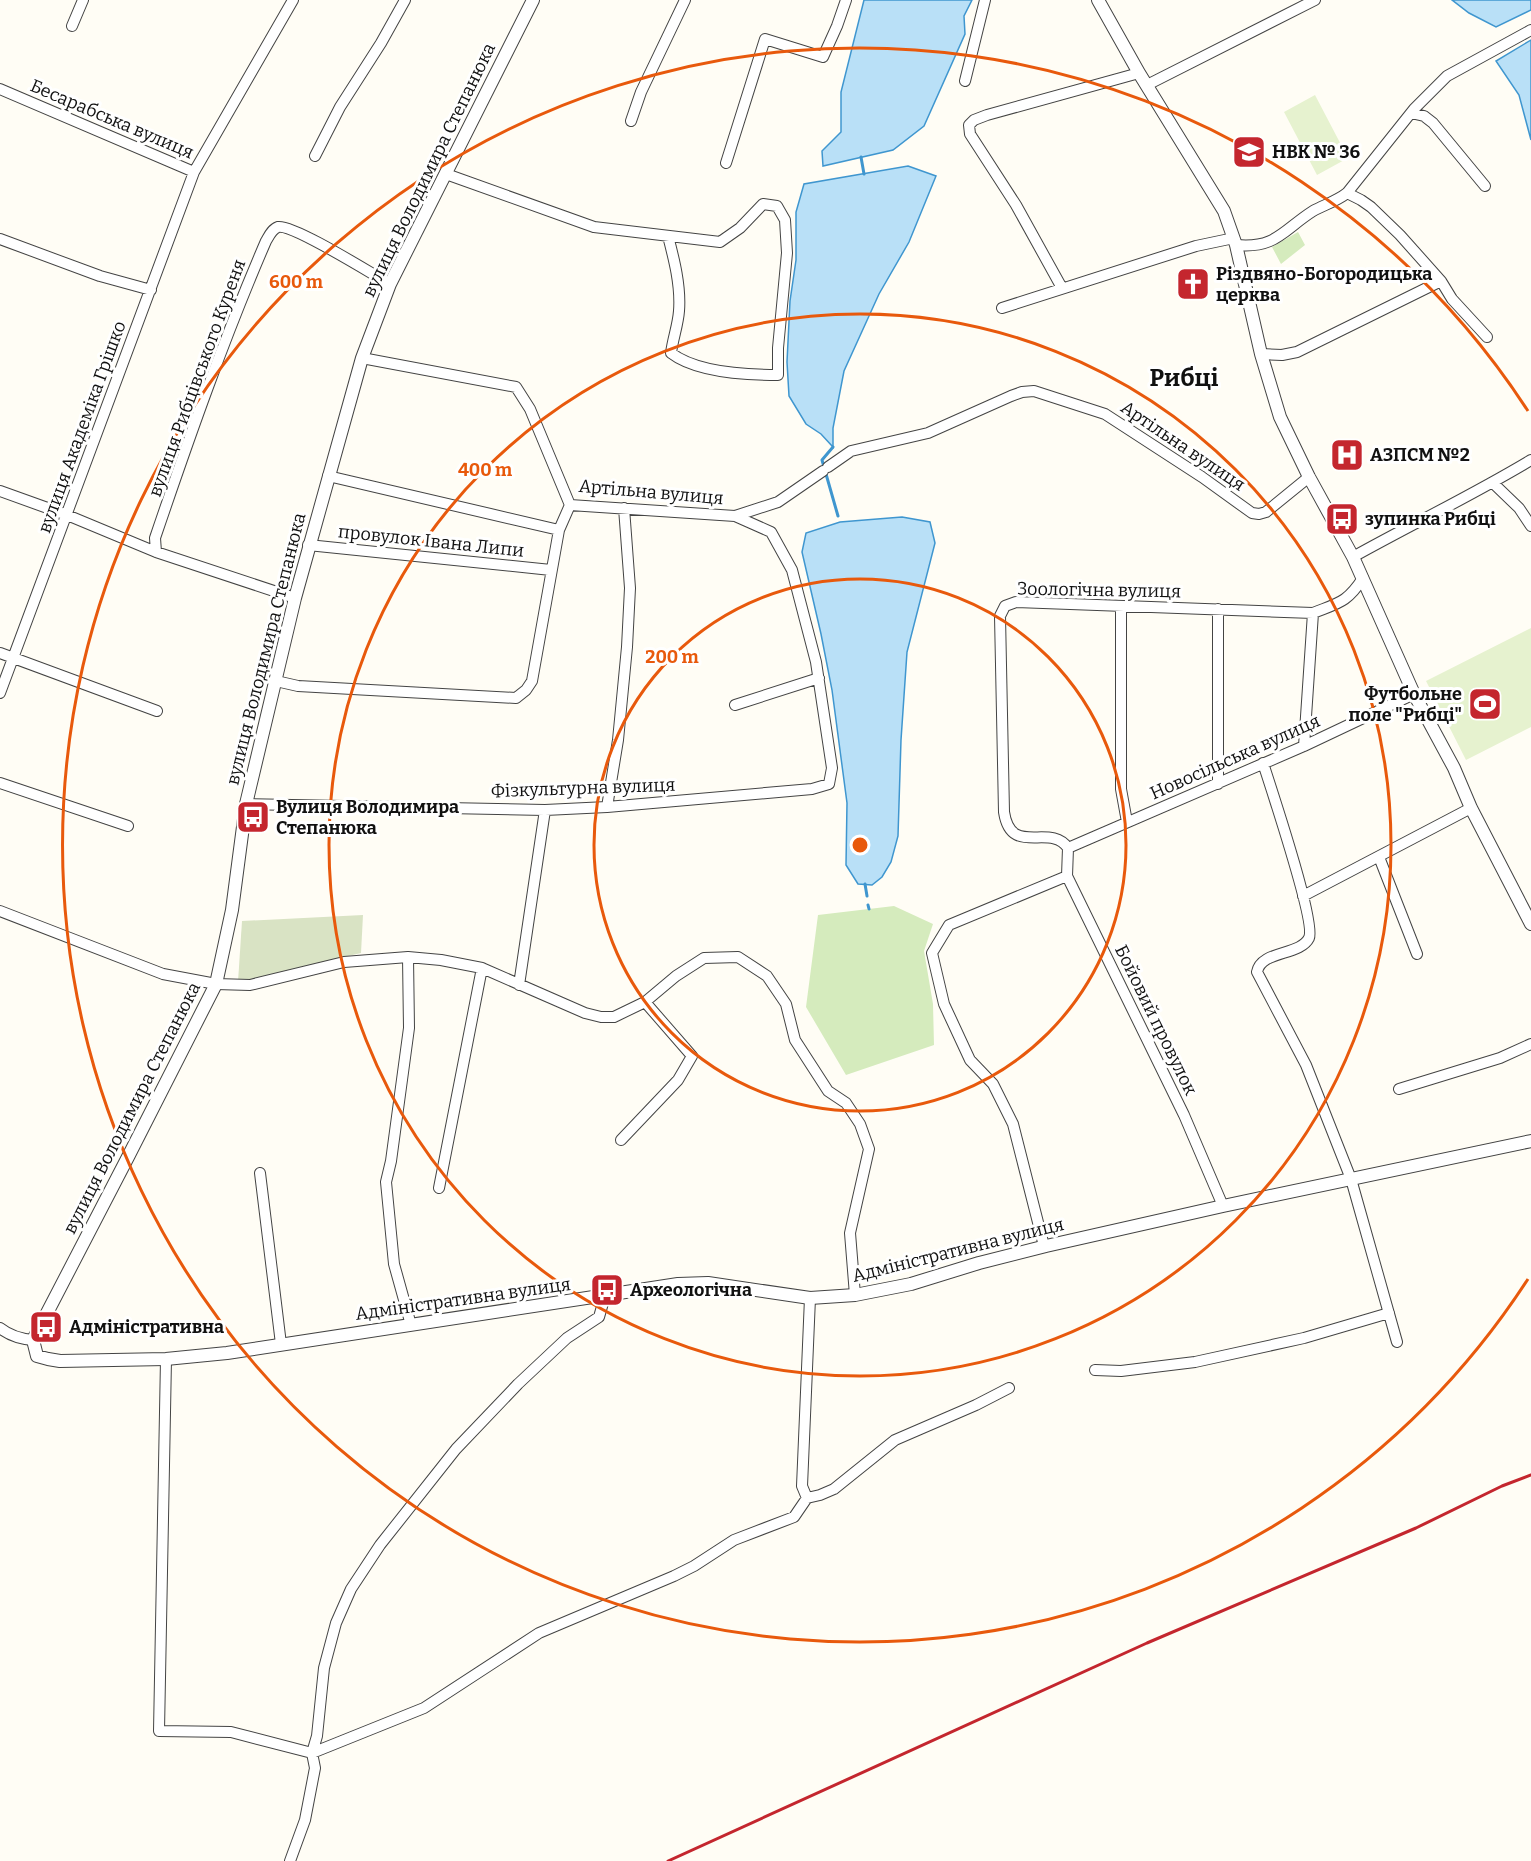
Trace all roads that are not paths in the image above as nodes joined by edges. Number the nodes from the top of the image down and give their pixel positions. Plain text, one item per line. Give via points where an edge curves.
1 (83, 0) edge
2 (293, 0) edge
3 (405, 0) edge
4 (533, 0) edge
5 (685, 0) edge
6 (846, 0) edge
7 (985, 0) edge
8 (1099, 0) edge
9 (1315, 0) edge
10 (72, 26) dead end
11 (1531, 30) edge
12 (1139, 73) junction
13 (964, 81) dead end
14 (1147, 85) junction
15 (0, 89) edge
16 (1411, 113) junction
17 (631, 121) dead end
18 (315, 156) dead end
19 (726, 163) dead end
20 (194, 172) junction
21 (447, 174) junction
22 (1485, 186) dead end
23 (1347, 193) junction
24 (668, 236) junction
25 (0, 239) edge
26 (1235, 241) junction
27 (1441, 281) junction
28 (390, 284) junction
29 (1062, 288) junction
30 (151, 290) junction
31 (1002, 308) dead end
32 (1487, 337) dead end
33 (1261, 354) junction
34 (362, 358) junction
35 (1531, 460) edge
36 (328, 476) junction
37 (1309, 477) junction
38 (1493, 483) junction
39 (0, 491) edge
40 (570, 505) junction
41 (624, 508) junction
42 (67, 515) junction
43 (735, 516) junction
44 (1531, 526) edge
45 (559, 530) junction
46 (308, 545) junction
47 (156, 552) junction
48 (1353, 557) junction
49 (551, 570) junction
50 (1362, 578) junction
51 (294, 598) junction
52 (1121, 607) junction
53 (1218, 609) junction
54 (1313, 613) junction
55 (0, 652) edge
56 (13, 657) junction
57 (819, 678) junction
58 (276, 681) junction
59 (0, 693) edge
60 (1414, 694) junction
61 (735, 705) dead end
62 (157, 711) dead end
63 (1304, 746) junction
64 (1263, 764) junction
65 (0, 783) edge
66 (1218, 784) junction
67 (246, 804) junction
68 (607, 807) junction
69 (1472, 808) junction
70 (545, 810) junction
71 (1127, 822) junction
72 (128, 826) dead end
73 (1068, 848) junction
74 (1379, 856) junction
75 (1067, 876) junction
76 (1303, 896) junction
77 (0, 912) edge
78 (1531, 924) edge
79 (1418, 954) dead end
80 (408, 957) junction
81 (482, 968) junction
82 (216, 984) junction
83 (519, 985) junction
84 (645, 1002) junction
85 (1531, 1044) edge
86 (1399, 1089) dead end
87 (621, 1140) dead end
88 (1531, 1141) edge
89 (260, 1173) dead end
90 (1351, 1179) junction
91 (439, 1188) dead end
92 (1222, 1206) junction
93 (1044, 1246) junction
94 (855, 1295) junction
95 (605, 1296) junction
96 (810, 1298) junction
97 (1389, 1313) junction
98 (411, 1325) junction
99 (0, 1328) edge
100 (33, 1340) junction
101 (1397, 1342) dead end
102 (282, 1344) junction
103 (166, 1359) junction
104 (1095, 1371) dead end
105 (1009, 1388) dead end
106 (807, 1498) junction
107 (312, 1753) junction
108 (290, 1861) edge

1 - 10 street
2 - 20 street, Бесарабська вулиця
3 - 18 street
4 - 21 street, вулиця Володимира Степанюка
5 - 17 street
6 - 19 street via 823,57 765,39
7 - 13 street
8 - 12 street
9 - 14 street
11 - 16 street via 1447,76
12 - 14 street
12 - 29 street via 987,115 969,125 970,134 1016,205
14 - 26 street via 1224,211
15 - 20 street, Бесарабська вулиця
16 - 22 street via 1433,123
16 - 23 street
20 - 30 street, вулиця Академіка Грішко
21 - 24 street via 594,228
21 - 28 street, вулиця Володимира Степанюка
23 - 26 street via 1264,244 1250,246
23 - 27 street via 1371,207
24 - 24 street via 720,242 763,204 777,206 784,220 787,254 778,375 711,369 682,361 671,353 679,309 676,264
25 - 30 street via 100,276
26 - 29 street via 1196,246
26 - 33 street
27 - 32 street
27 - 33 street via 1297,352
28 - 34 street, вулиця Володимира Степанюка
28 - 47 street, вулиця Рибцівського Куреня via 315,241 286,228 273,231 230,327 155,538
29 - 31 street
30 - 42 street, вулиця Академіка Грішко
33 - 37 street via 1280,417
34 - 36 street, вулиця Володимира Степанюка
34 - 40 street, Артільна вулиця via 516,387 530,409
35 - 38 street
36 - 45 street
36 - 46 street, вулиця Володимира Степанюка
37 - 43 street, Артільна вулиця via 1266,512 1252,513 1113,418 1034,391 1011,396 928,433 851,451 778,502
37 - 48 street
38 - 44 street
38 - 48 street
39 - 42 street
40 - 41 street, Артільна вулиця
40 - 45 street
41 - 43 street, Артільна вулиця
41 - 68 street via 630,588 628,635
42 - 47 street
42 - 56 street, вулиця Академіка Грішко
43 - 57 street via 771,532 792,570
45 - 49 street
46 - 49 street, провулок Івана Липи
46 - 51 street, вулиця Володимира Степанюка
47 - 51 street
48 - 50 street
49 - 58 street via 532,681 516,699 298,686
50 - 54 street, Зоологічна вулиця via 1344,601
50 - 60 street
51 - 58 street, вулиця Володимира Степанюка
52 - 53 street, Зоологічна вулиця
52 - 71 street via 1120,789
52 - 73 street, Зоологічна вулиця via 1016,602 1005,606 1000,616 1005,822 1017,835 1056,838
53 - 54 street, Зоологічна вулиця
53 - 66 street
54 - 63 street
55 - 56 street
56 - 59 street, вулиця Академіка Грішко
56 - 62 street
57 - 61 street
57 - 68 street, Фізкультурна вулиця via 832,768 829,784 812,789
58 - 67 street, вулиця Володимира Степанюка
60 - 63 street, Новосільська вулиця
60 - 69 street
63 - 64 street, Новосільська вулиця
64 - 66 street, Новосільська вулиця
64 - 76 street
65 - 72 street
66 - 71 street, Новосільська вулиця
67 - 70 street, Фізкультурна вулиця
67 - 82 street, вулиця Володимира Степанюка via 232,910
68 - 70 street, Фізкультурна вулиця
69 - 74 street
69 - 78 street
70 - 83 street
71 - 73 street, Новосільська вулиця
73 - 75 street, Бойовий провулок
74 - 76 street
74 - 79 street
75 - 92 street, Бойовий провулок via 1184,1115
75 - 93 street via 949,925 932,953 952,1023 970,1060 993,1084 1013,1124
76 - 90 street via 1310,930 1308,939 1265,960 1257,972 1306,1065
77 - 82 street via 163,974
80 - 81 street
80 - 82 street via 344,962 250,985
80 - 98 street via 409,1028 386,1182 394,1264
81 - 83 street
81 - 91 street
82 - 100 street, вулиця Володимира Степанюка
83 - 84 street via 601,1017 614,1017
84 - 87 street via 692,1056 678,1080
84 - 94 street via 704,958 738,957 767,976 786,1004 795,1040 828,1091 846,1103 860,1124 869,1149 850,1233
85 - 86 street via 1500,1058
88 - 90 street, Адміністративна вулиця
89 - 102 street
90 - 92 street, Адміністративна вулиця
90 - 97 street
92 - 93 street, Адміністративна вулиця
93 - 94 street, Адміністративна вулиця via 911,1284
94 - 96 street, Адміністративна вулиця
95 - 96 street, Адміністративна вулиця via 708,1283
95 - 98 street, Адміністративна вулиця
95 - 107 street via 599,1317 567,1338 456,1449 380,1545 351,1589 336,1623 324,1668
96 - 106 street via 802,1486
97 - 101 street
97 - 104 street via 1304,1338 1195,1362
98 - 102 street, Адміністративна вулиця
99 - 100 street
100 - 103 street, Адміністративна вулиця via 37,1356 48,1359
102 - 103 street, Адміністративна вулиця
103 - 107 street via 159,1731 231,1732
105 - 106 street via 896,1440 834,1489
106 - 107 street via 794,1517 734,1540 674,1576 539,1633 424,1708
107 - 108 street via 315,1768 305,1820

